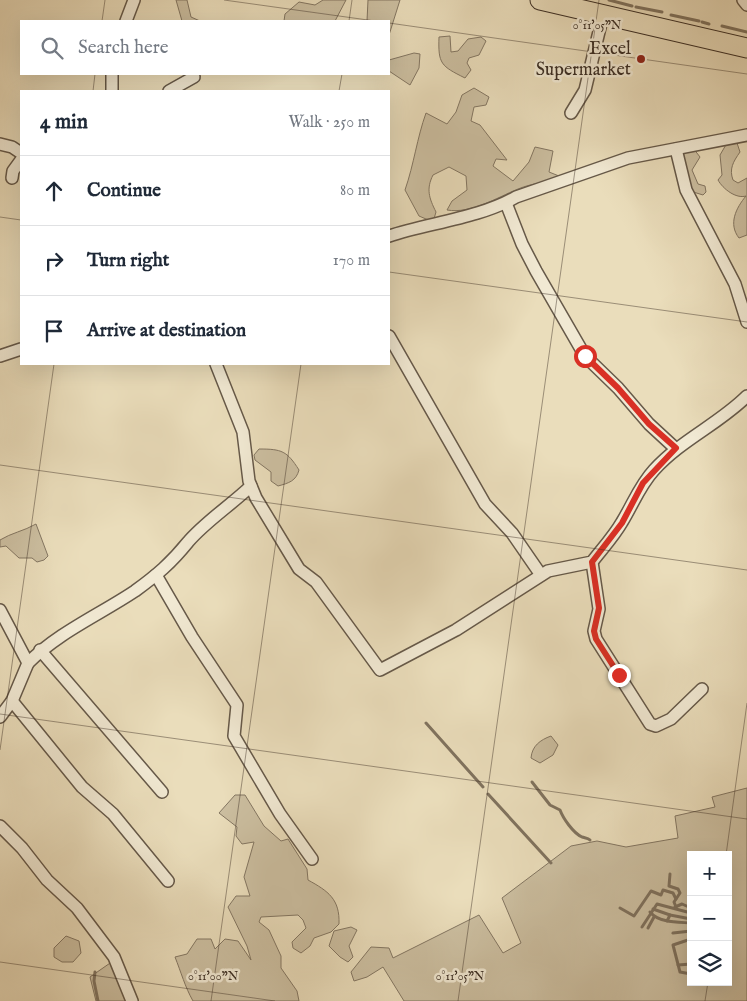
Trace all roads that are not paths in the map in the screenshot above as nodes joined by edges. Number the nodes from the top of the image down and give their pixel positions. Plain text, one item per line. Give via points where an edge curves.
1 (134, 0) edge
2 (540, 0) edge
3 (743, 0) edge
4 (747, 4) edge
5 (603, 15) junction
6 (126, 20) edge
7 (747, 48) edge
8 (112, 75) edge
9 (194, 77) dead end
10 (112, 90) edge
11 (172, 90) edge
12 (571, 113) dead end
13 (747, 135) edge
14 (0, 144) edge
15 (676, 149) junction
16 (20, 152) edge
17 (20, 161) edge
18 (12, 178) dead end
19 (506, 203) junction
20 (390, 236) edge
21 (747, 322) edge
22 (390, 338) edge
23 (20, 349) edge
24 (0, 356) edge
25 (216, 365) edge
26 (747, 396) edge
27 (676, 448) junction
28 (250, 486) junction
29 (592, 562) junction
30 (156, 575) junction
31 (541, 575) junction
32 (0, 610) edge
33 (40, 650) junction
34 (28, 663) junction
35 (702, 689) dead end
36 (12, 701) junction
37 (0, 716) edge
38 (162, 792) dead end
39 (0, 826) edge
40 (312, 859) dead end
41 (168, 881) dead end
42 (132, 1001) edge

1 - 6 street
2 - 5 main road
3 - 4 street
5 - 7 main road
5 - 12 street via 586,90
8 - 10 street
9 - 11 street
13 - 15 street
14 - 16 street
15 - 19 street via 628,158 516,196
15 - 21 street via 686,190 735,284
17 - 18 street
19 - 20 street
19 - 27 street via 522,244 585,356
22 - 31 street via 485,504 512,533
23 - 24 street
25 - 28 street via 243,432
26 - 27 street
27 - 29 street via 643,483 622,523
28 - 30 street
28 - 31 street via 299,568 316,582 380,670 456,630
29 - 31 street
29 - 35 street via 599,608 594,631 596,639 650,724 656,726 671,719
30 - 33 street
30 - 40 street via 236,705 234,736 280,814
32 - 34 street
33 - 34 street
33 - 38 street
34 - 36 street
36 - 37 street
36 - 41 street via 82,787 114,814
39 - 42 street via 47,880 77,908 114,957

